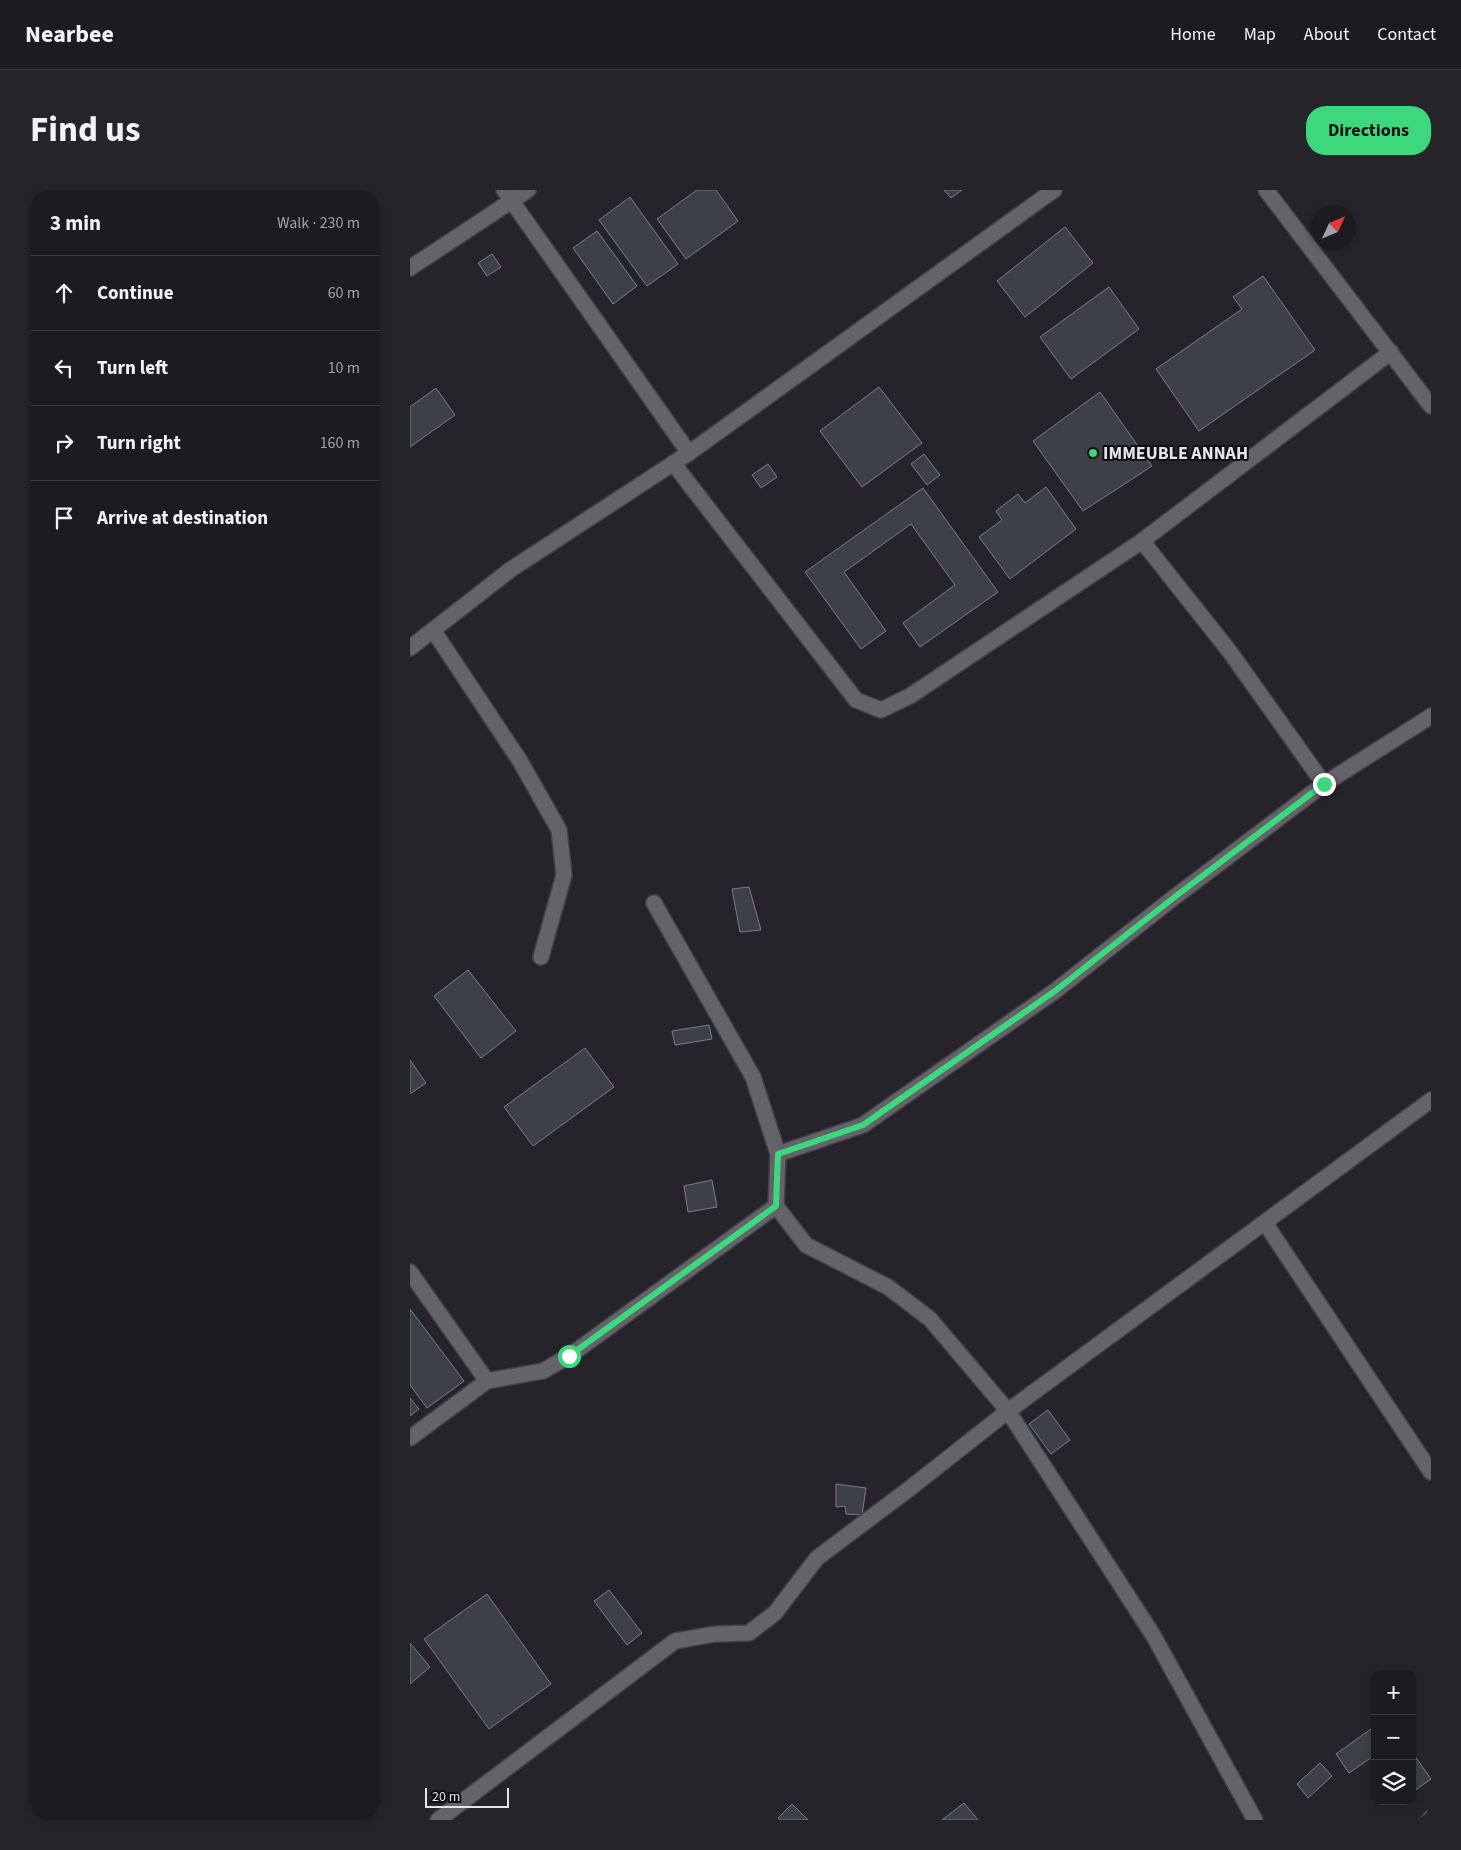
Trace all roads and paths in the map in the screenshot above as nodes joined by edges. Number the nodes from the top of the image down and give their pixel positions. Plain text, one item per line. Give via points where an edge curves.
1 (528, 190) edge
2 (1054, 190) edge
3 (1266, 190) edge
4 (509, 196) edge
5 (410, 268) edge
6 (1391, 352) junction
7 (1431, 406) edge
8 (689, 453) junction
9 (673, 463) junction
10 (1142, 541) junction
11 (433, 630) junction
12 (410, 648) edge
13 (1431, 716) edge
14 (1324, 784) junction
15 (654, 903) dead end
16 (542, 957) dead end
17 (1431, 1100) edge
18 (778, 1154) junction
19 (776, 1206) junction
20 (1265, 1223) junction
21 (410, 1272) edge
22 (487, 1380) junction
23 (1008, 1411) junction
24 (410, 1438) edge
25 (1426, 1454) edge
26 (1431, 1472) edge
27 (438, 1820) edge
28 (1255, 1820) edge

1 - 4 street
2 - 8 street
3 - 6 street
4 - 5 street
4 - 8 street
6 - 7 street
6 - 10 street
8 - 9 street
9 - 10 street via 856,700 880,710 910,696
9 - 11 street via 510,570
10 - 14 street via 1230,652
11 - 12 street
11 - 16 street via 520,761 559,830 564,875
13 - 14 street
14 - 18 street via 1055,991 863,1125
15 - 18 street via 752,1077
17 - 20 street
18 - 19 street
19 - 22 street via 569,1356 543,1371
19 - 23 street via 806,1245 888,1288 930,1319
20 - 23 street
20 - 25 street
21 - 22 street
22 - 24 street
23 - 27 street via 817,1558 776,1613 749,1633 675,1640
23 - 28 street via 1153,1635
25 - 26 street

